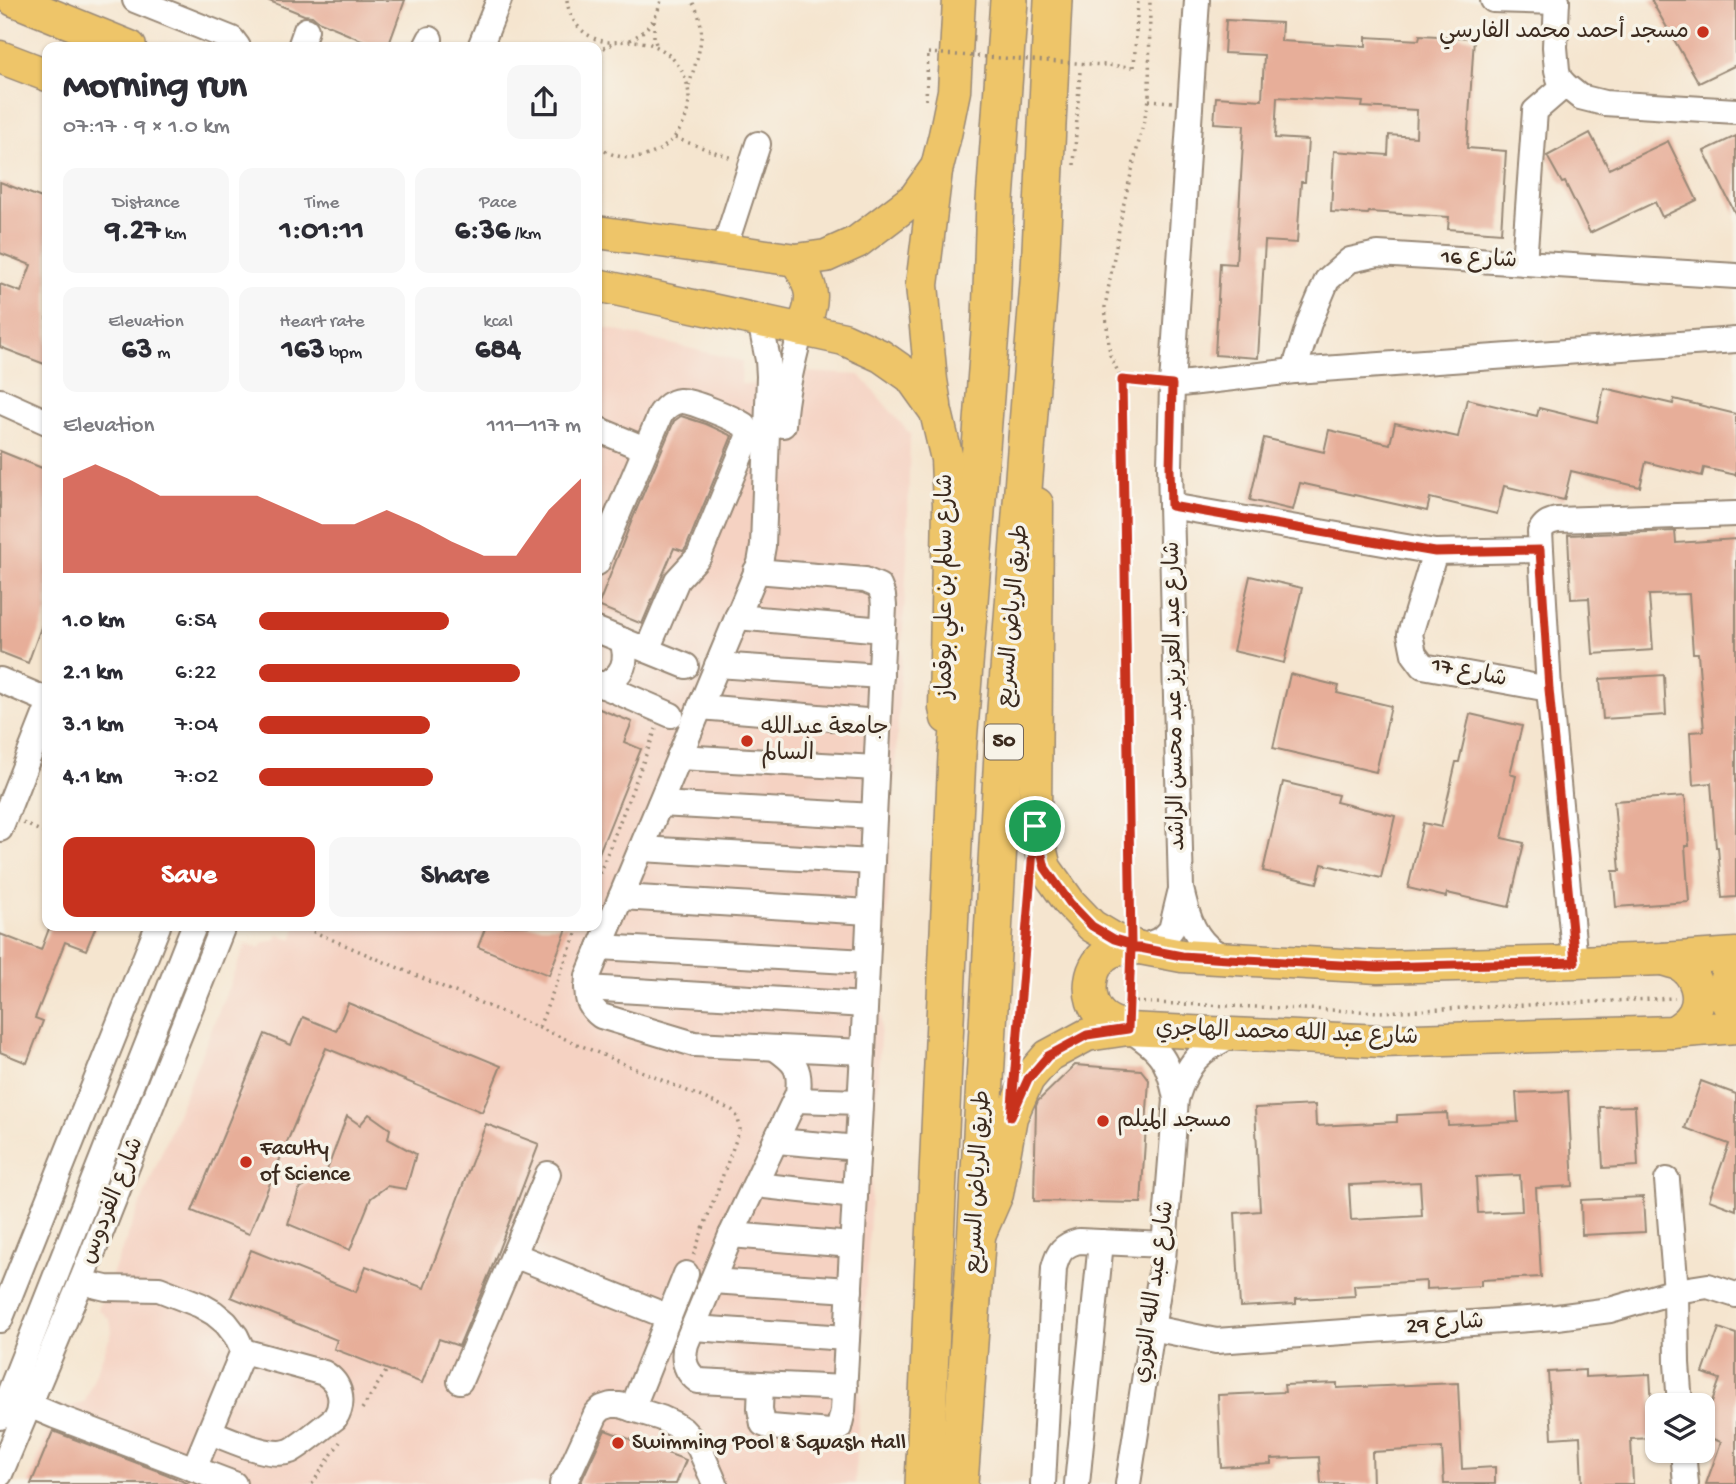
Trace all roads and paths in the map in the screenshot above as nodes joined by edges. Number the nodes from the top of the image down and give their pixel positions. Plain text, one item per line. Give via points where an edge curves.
1 (14, 0) edge
2 (135, 0) edge
3 (499, 0) edge
4 (567, 0) edge
5 (661, 0) edge
6 (691, 0) edge
7 (959, 0) edge
8 (989, 0) edge
9 (1009, 0) edge
10 (1053, 0) edge
11 (1138, 0) edge
12 (1150, 0) edge
13 (1197, 0) edge
14 (1493, 0) edge
15 (1557, 1) edge
16 (654, 19) junction
17 (628, 40) junction
18 (112, 42) edge
19 (234, 42) edge
20 (482, 42) edge
21 (617, 42) junction
22 (657, 47) junction
23 (602, 48) edge
24 (928, 53) dead end
25 (0, 57) edge
26 (1080, 71) dead end
27 (42, 73) edge
28 (1565, 85) junction
29 (688, 89) junction
30 (1736, 111) edge
31 (675, 138) junction
32 (602, 150) edge
33 (754, 154) joint
34 (1074, 165) dead end
35 (937, 167) junction
36 (995, 201) junction
37 (602, 233) edge
38 (724, 249) junction
39 (796, 260) junction
40 (1524, 263) junction
41 (1040, 271) junction
42 (1736, 276) edge
43 (602, 286) edge
44 (760, 321) junction
45 (801, 330) junction
46 (1736, 341) edge
47 (1294, 371) junction
48 (1122, 380) junction
49 (1172, 385) junction
50 (0, 401) edge
51 (936, 412) junction
52 (42, 420) edge
53 (602, 431) edge
54 (645, 449) junction
55 (1171, 506) junction
56 (1736, 514) edge
57 (1540, 550) junction
58 (602, 552) edge
59 (1435, 552) junction
60 (765, 572) junction
61 (737, 617) junction
62 (883, 630) junction
63 (602, 632) edge
64 (622, 640) junction
65 (647, 650) junction
66 (717, 665) junction
67 (686, 666) dead end
68 (881, 676) junction
69 (0, 680) edge
70 (602, 684) edge
71 (602, 686) edge
72 (1549, 689) junction
73 (42, 698) edge
74 (700, 707) junction
75 (667, 713) joint
76 (878, 722) junction
77 (42, 723) edge
78 (957, 755) junction
79 (679, 757) junction
80 (876, 768) junction
81 (660, 804) junction
82 (874, 816) junction
83 (3, 822) edge
84 (42, 833) edge
85 (641, 849) junction
86 (872, 862) junction
87 (602, 868) edge
88 (1031, 881) dead end
89 (1181, 889) junction
90 (621, 897) junction
91 (869, 912) junction
92 (192, 931) edge
93 (221, 931) edge
94 (312, 931) edge
95 (577, 931) edge
96 (156, 932) edge
97 (600, 947) junction
98 (1134, 947) junction
99 (1736, 954) edge
100 (1228, 959) junction
101 (1663, 959) junction
102 (867, 962) junction
103 (1575, 962) junction
104 (1736, 963) edge
105 (587, 988) junction
106 (1698, 997) junction
107 (865, 1005) junction
108 (1128, 1015) junction
109 (1736, 1016) edge
110 (539, 1027) junction
111 (1736, 1027) edge
112 (1673, 1032) junction
113 (1233, 1035) junction
114 (775, 1048) junction
115 (863, 1052) junction
116 (1016, 1061) dead end
117 (1176, 1099) junction
118 (795, 1100) junction
119 (860, 1102) junction
120 (777, 1141) junction
121 (858, 1148) junction
122 (548, 1174) dead end
123 (1667, 1180) dead end
124 (756, 1185) junction
125 (855, 1196) junction
126 (731, 1236) junction
127 (1101, 1242) junction
128 (976, 1244) junction
129 (852, 1245) junction
130 (1164, 1245) junction
131 (514, 1255) junction
132 (686, 1274) joint
133 (712, 1281) junction
134 (81, 1282) junction
135 (850, 1290) junction
136 (1676, 1291) junction
137 (1736, 1295) edge
138 (933, 1298) junction
139 (669, 1317) junction
140 (0, 1320) edge
141 (693, 1328) junction
142 (1152, 1328) junction
143 (847, 1338) junction
144 (243, 1351) junction
145 (0, 1364) edge
146 (460, 1381) dead end
147 (761, 1384) junction
148 (845, 1388) junction
149 (1679, 1393) edge
150 (20, 1396) junction
151 (632, 1409) junction
152 (1, 1413) edge
153 (210, 1432) junction
154 (1684, 1463) edge
155 (194, 1469) junction
156 (0, 1474) edge
157 (234, 1484) edge
158 (562, 1484) edge
159 (715, 1484) edge
160 (902, 1484) edge
161 (924, 1484) edge
162 (959, 1484) edge
163 (1043, 1484) edge
164 (1077, 1484) edge
165 (1128, 1484) edge
166 (1686, 1484) edge

1 - 18 main road
2 - 19 street
3 - 20 street
4 - 21 path via 570,15 584,32
5 - 16 path
6 - 29 path via 703,35
7 - 35 main road via 954,91
8 - 36 highway via 983,122
9 - 36 highway, طريق الرياض السريع / 50
10 - 41 highway, طريق الرياض السريع / 50
11 - 24 path, bridge via 1134,67
12 - 48 path via 1149,100 1104,307 1110,355
13 - 49 street, شارع عبد العزيز عبد محسن الراشد
14 - 15 street
15 - 28 street via 1555,63
16 - 17 path
16 - 22 path
17 - 21 path
17 - 22 path
21 - 23 path
22 - 29 path via 681,68
25 - 27 main road
26 - 34 path
28 - 30 street via 1591,101
28 - 40 street via 1535,111
29 - 31 path via 687,115
31 - 32 path via 655,152 632,158
31 - 33 path
33 - 38 street
35 - 39 main road via 915,198 857,242 827,256
35 - 51 main road via 922,285
36 - 78 highway, طريق الرياض السريع / 50 via 991,318
37 - 38 main road
38 - 39 main road
39 - 45 main road via 807,276 811,294 810,313
40 - 42 street, شارع 16
40 - 47 street, شارع 16 via 1378,254 1350,260 1327,280
41 - 98 main road via 1035,826 1045,868 1070,903 1092,926
41 - 128 highway, طريق الرياض السريع / 50 via 1004,735
43 - 44 main road, شارع سالم بن علي بوقماز
44 - 45 main road, شارع سالم بن علي بوقماز
44 - 60 street via 769,376
45 - 51 main road, شارع سالم بن علي بوقماز via 844,340 881,356 911,377
45 - 60 street via 784,401
46 - 47 street
47 - 49 street
48 - 49 path
48 - 98 path
49 - 55 street, شارع عبد العزيز عبد محسن الراشد
50 - 52 street
51 - 78 main road, شارع سالم بن علي بوقماز via 947,459 950,505 944,708
53 - 54 street
54 - 58 street
54 - 65 street via 661,413 669,404 681,401 741,423 748,434 699,556 677,580
55 - 59 street
55 - 89 street, شارع عبد العزيز عبد محسن الراشد
56 - 57 street via 1557,520 1543,525
57 - 59 street
57 - 72 street
59 - 72 street, شارع 17 via 1410,634 1413,654 1423,667
60 - 61 street
60 - 62 street via 872,582 883,596
61 - 62 street
61 - 66 street
62 - 68 street
63 - 64 street
64 - 65 street
64 - 70 street via 625,662 621,672
65 - 67 street
66 - 68 street
66 - 74 street
68 - 76 street
69 - 73 street
71 - 75 street
72 - 103 street
74 - 76 street
74 - 79 street
75 - 87 path
76 - 80 street
77 - 83 street
78 - 138 highway, طريق الرياض السريع / 50
79 - 80 street
79 - 81 street
80 - 82 street
81 - 82 street
81 - 85 street
82 - 86 street
83 - 84 path
85 - 86 street
85 - 90 street
86 - 91 street
88 - 116 path
89 - 98 street, شارع عبد العزيز عبد محسن الراشد via 1171,930 1162,939
89 - 100 street, شارع عبد العزيز عبد محسن الراشد via 1194,929 1208,947
90 - 91 street
90 - 97 street
91 - 102 street
92 - 150 street, شارع الفردوس
93 - 134 street, شارع الفردوس
94 - 110 path
95 - 110 path
96 - 140 street
97 - 102 street
97 - 105 street
98 - 100 main road
98 - 108 path
98 - 108 main road via 1111,952 1099,961 1090,989 1101,1016
99 - 101 main road
100 - 103 main road via 1378,967
101 - 103 main road
101 - 106 main road via 1681,965 1694,979
102 - 107 street
104 - 109 main road via 1725,981 1724,995
105 - 107 street
105 - 114 street via 592,1009 601,1016 694,1044
106 - 108 path via 1380,1012
106 - 112 main road via 1695,1012
107 - 115 street
108 - 113 main road, شارع عبد الله محمد الهاجري
108 - 117 street, شارع عبد الله النوري via 1162,1057
108 - 128 main road, شارع عبد الله محمد الهاجري via 1048,1056 1028,1079 1011,1117 997,1194
110 - 132 path via 736,1114 740,1129
111 - 112 main road, شارع عبد الله محمد الهاجري
112 - 113 main road, شارع عبد الله محمد الهاجري via 1382,1041
113 - 117 street, شارع عبد الله النوري via 1212,1044 1195,1059
114 - 115 street
114 - 118 street via 798,1070
115 - 119 street
117 - 130 street, شارع عبد الله النوري
118 - 119 street
118 - 120 street
119 - 121 street
120 - 121 street
120 - 124 street
121 - 125 street
122 - 131 street
123 - 136 street
124 - 125 street
124 - 126 street
125 - 129 street
126 - 129 street
126 - 133 street
127 - 130 street
127 - 163 street via 1069,1244 1054,1268
127 - 164 street
128 - 162 highway, طريق الرياض السريع / 50
129 - 135 street
130 - 142 street, شارع عبد الله النوري
131 - 139 street
131 - 146 street
132 - 139 street
133 - 135 street
133 - 141 street
134 - 144 street via 106,1288 159,1289 200,1305 226,1323
134 - 150 street, شارع الفردوس
135 - 143 street
136 - 137 street, شارع 29 via 1708,1286
136 - 142 street, شارع 29 via 1610,1310 1557,1317 1216,1341
136 - 149 street
138 - 160 highway
138 - 161 highway, طريق الرياض السريع / 50
139 - 151 street
141 - 143 street
141 - 147 street via 683,1354 686,1368 698,1381
142 - 165 street, شارع عبد الله النوري
143 - 148 street
144 - 153 street
144 - 153 street via 324,1373 340,1393 338,1413 290,1451 261,1450
145 - 150 street
147 - 148 street
147 - 148 street via 763,1424 830,1432 842,1421
150 - 152 street, شارع الفردوس
150 - 155 street via 55,1416
150 - 156 street, شارع الفردوس
151 - 158 street via 611,1405 596,1414
151 - 159 street via 662,1418 691,1437
153 - 155 street
154 - 166 street
155 - 157 street

